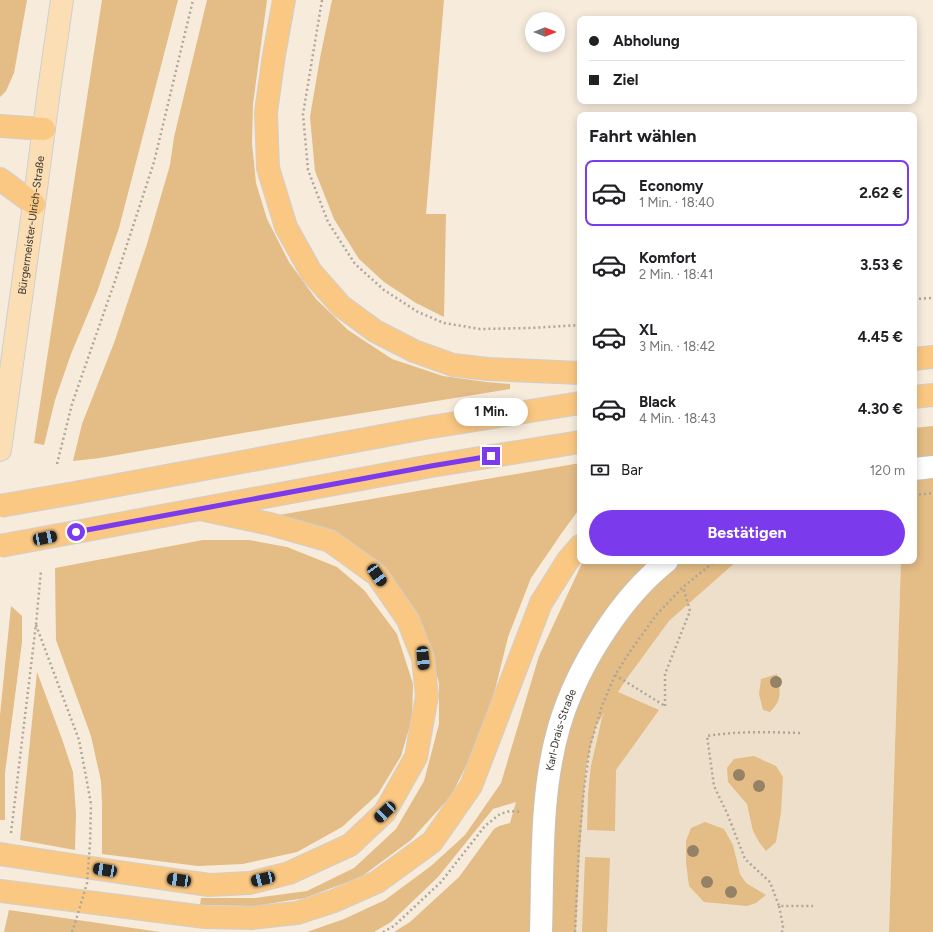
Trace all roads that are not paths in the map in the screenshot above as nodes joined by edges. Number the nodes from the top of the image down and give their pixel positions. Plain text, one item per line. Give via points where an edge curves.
1 (62, 0) edge
2 (284, 0) edge
3 (0, 126) edge
4 (44, 129) junction
5 (0, 179) edge
6 (34, 204) junction
7 (933, 357) edge
8 (917, 359) edge
9 (577, 373) edge
10 (933, 395) edge
11 (917, 397) edge
12 (577, 403) edge
13 (577, 442) edge
14 (0, 450) edge
15 (933, 467) edge
16 (917, 469) edge
17 (0, 506) edge
18 (200, 509) junction
19 (0, 546) edge
20 (577, 550) edge
21 (664, 564) edge
22 (4, 854) edge
23 (0, 891) edge
24 (541, 932) edge

1 - 4 main road, Bürgermeister-Ulrich-Straße
2 - 9 highway via 266,112 268,168 286,227 311,272 341,306 375,331 414,351 454,364 481,368
3 - 4 highway
4 - 6 main road, Bürgermeister-Ulrich-Straße
5 - 6 highway
6 - 14 main road, Bürgermeister-Ulrich-Straße
7 - 8 highway
10 - 11 highway
12 - 17 highway, bridge via 425,428
13 - 18 highway via 431,466
15 - 16 street
18 - 19 highway, bridge
18 - 22 highway via 270,524 330,541 377,575 408,620 423,658 427,696 416,757 385,812 350,845 289,873 250,882 209,885
20 - 23 highway via 541,603 471,786 432,842 377,882 334,901 296,913 251,918 205,917
21 - 24 street, Karl-Drais-Straße via 634,593 593,649 579,676 559,728 544,816

